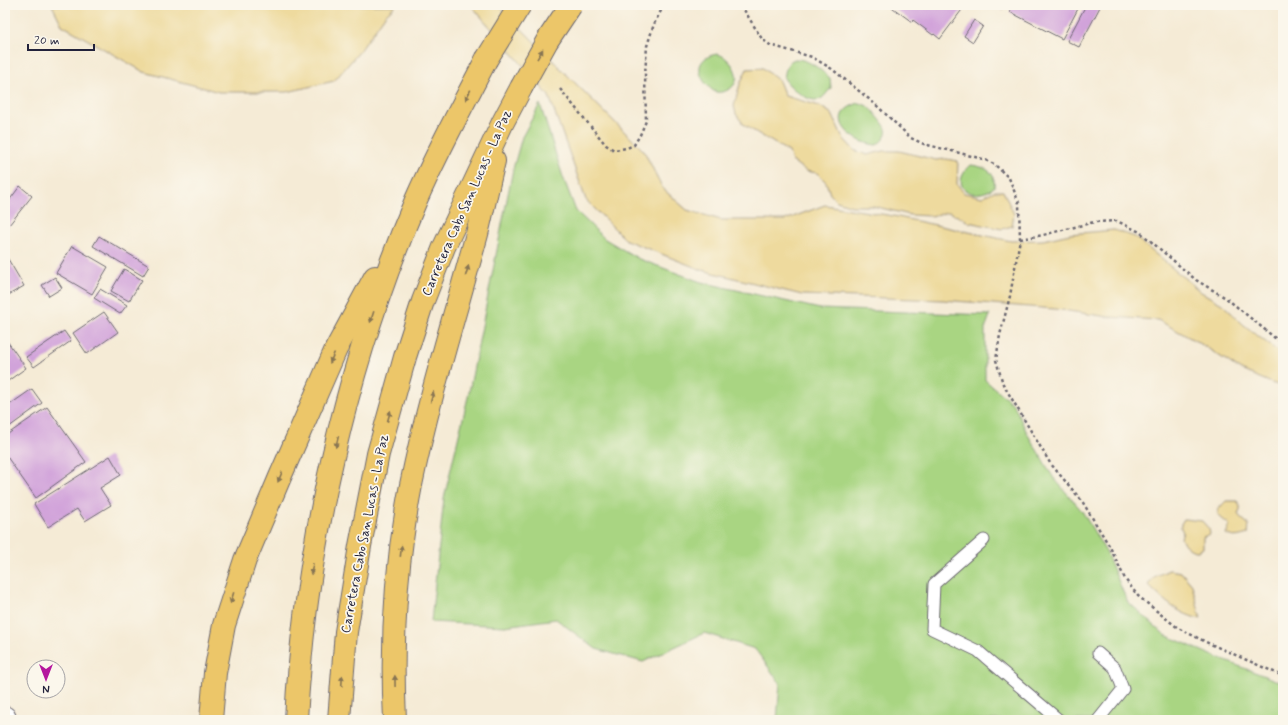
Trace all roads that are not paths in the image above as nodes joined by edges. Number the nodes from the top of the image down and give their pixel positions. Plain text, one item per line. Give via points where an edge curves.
1 (520, 5) edge
2 (571, 5) edge
3 (503, 122) junction
4 (416, 200) junction
5 (984, 540) dead end
6 (1098, 653) dead end
7 (5, 717) edge
8 (6, 720) edge
9 (211, 720) edge
10 (296, 720) edge
11 (339, 720) edge
12 (395, 720) edge
13 (1059, 720) edge
14 (1098, 720) edge

1 -> 4 highway, bridge via 486,60
3 -> 2 highway, Carretera Cabo San Lucas - La Paz, bridge
11 -> 3 highway, Carretera Cabo San Lucas - La Paz via 346,632 378,454 423,301 444,247
12 -> 3 highway via 396,599 400,553 411,486
4 -> 9 highway via 336,349 245,560 224,625 215,673
4 -> 10 highway via 357,364 335,451 311,574
5 - 13 lane via 934,584 932,629 978,651
6 - 14 lane via 1115,668 1123,689
7 - 8 street

